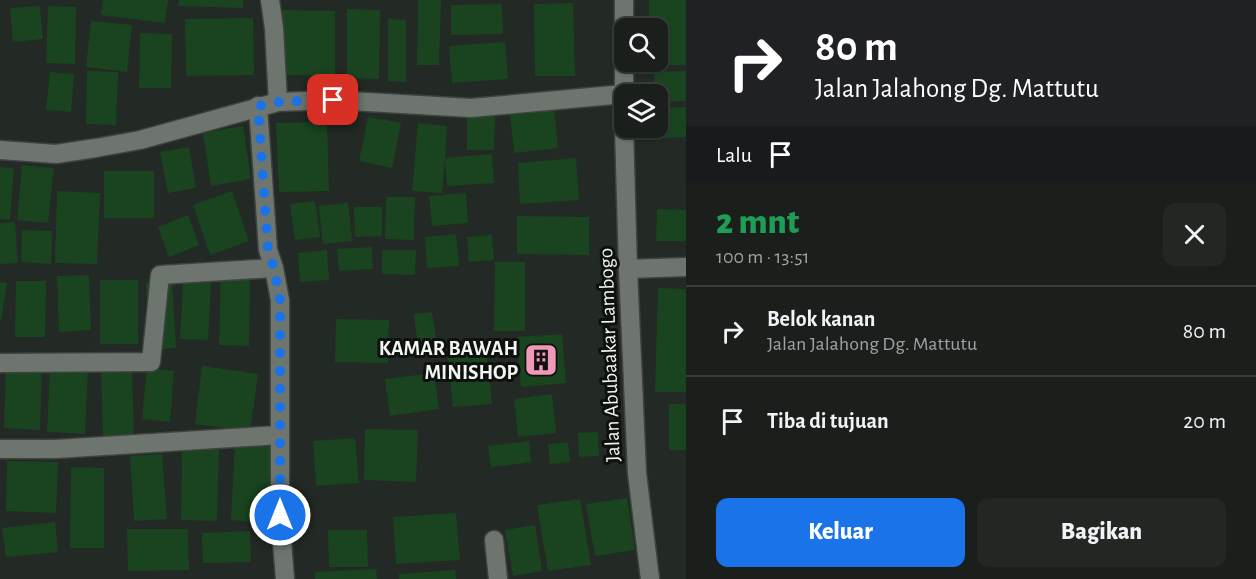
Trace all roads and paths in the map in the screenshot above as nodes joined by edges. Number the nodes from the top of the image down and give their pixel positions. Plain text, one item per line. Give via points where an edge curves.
1 (270, 0) edge
2 (624, 0) edge
3 (624, 84) edge
4 (614, 101) edge
5 (278, 102) junction
6 (258, 106) junction
7 (624, 138) edge
8 (0, 150) edge
9 (686, 267) edge
10 (274, 268) junction
11 (628, 269) junction
12 (0, 363) edge
13 (280, 435) junction
14 (0, 449) edge
15 (494, 540) dead end
16 (285, 579) edge
17 (498, 579) edge
18 (650, 579) edge

1 - 5 street
2 - 3 street
4 - 5 street via 471,108 333,100
5 - 6 street
6 - 8 street via 151,137 96,148 56,154
6 - 10 street via 268,250
7 - 11 street, Jalan Abubaakar Lambogo
9 - 11 street
10 - 12 street via 160,275 151,362
10 - 13 street via 280,300
11 - 18 street, Jalan Abubaakar Lambogo via 637,472
13 - 14 street
13 - 16 street
15 - 17 street

